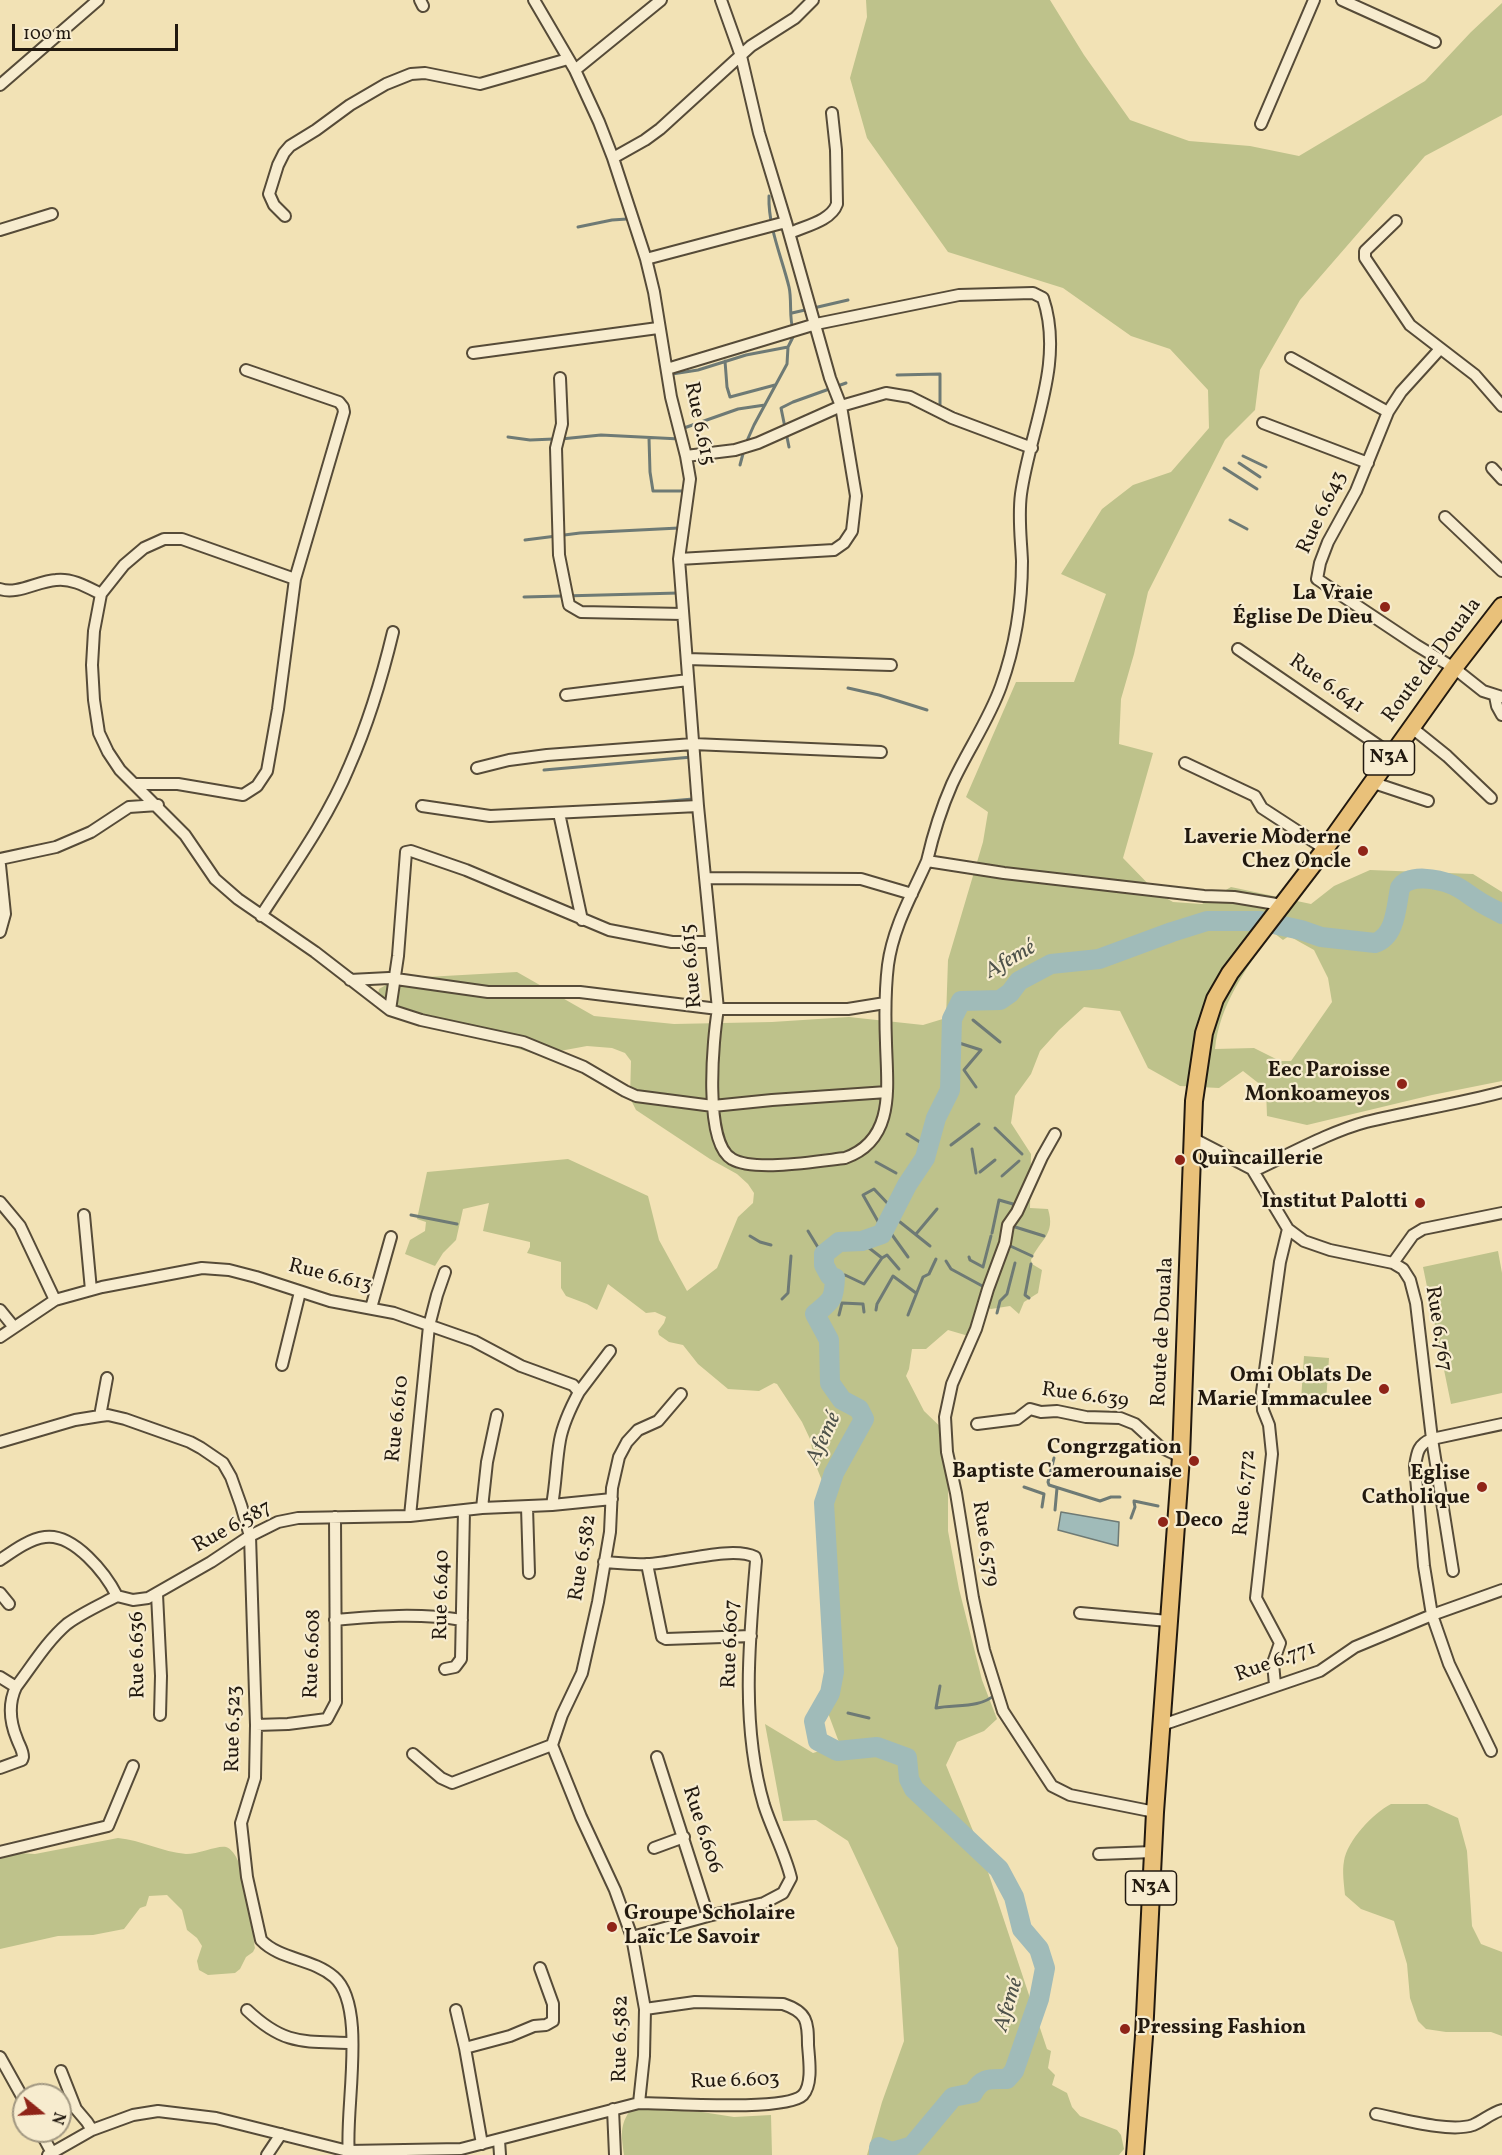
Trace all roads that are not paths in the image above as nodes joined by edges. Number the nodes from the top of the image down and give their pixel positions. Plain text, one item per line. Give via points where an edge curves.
1 (98, 0) edge
2 (534, 0) edge
3 (661, 0) edge
4 (722, 0) edge
5 (813, 0) edge
6 (1314, 0) edge
7 (1342, 0) edge
8 (1435, 42) dead end
9 (741, 56) junction
10 (568, 59) junction
11 (575, 70) junction
12 (0, 85) edge
13 (832, 113) dead end
14 (1261, 124) dead end
15 (613, 158) junction
16 (52, 214) dead end
17 (285, 216) dead end
18 (1396, 221) dead end
19 (788, 227) junction
20 (0, 230) edge
21 (646, 259) junction
22 (816, 324) junction
23 (658, 328) junction
24 (1440, 349) junction
25 (473, 353) dead end
26 (1291, 358) dead end
27 (667, 369) junction
28 (246, 370) dead end
29 (560, 378) dead end
30 (841, 406) junction
31 (1502, 406) edge
32 (1388, 412) junction
33 (1263, 423) dead end
34 (1032, 448) junction
35 (686, 456) junction
36 (1368, 463) junction
37 (1492, 468) dead end
38 (1502, 479) edge
39 (1445, 517) dead end
40 (679, 558) junction
41 (1502, 571) edge
42 (295, 579) junction
43 (0, 589) edge
44 (101, 594) junction
45 (1502, 606) edge
46 (683, 614) junction
47 (393, 632) dead end
48 (1238, 649) dead end
49 (687, 659) junction
50 (891, 665) dead end
51 (1454, 668) junction
52 (688, 680) junction
53 (566, 695) dead end
54 (1499, 697) edge
55 (1502, 715) edge
56 (1412, 727) junction
57 (693, 744) junction
58 (881, 752) dead end
59 (1391, 754) junction
60 (1185, 763) dead end
61 (477, 768) dead end
62 (1371, 782) junction
63 (136, 784) junction
64 (1491, 798) dead end
65 (1428, 801) dead end
66 (158, 805) junction
67 (422, 806) dead end
68 (698, 806) junction
69 (559, 813) junction
70 (1325, 849) junction
71 (0, 859) edge
72 (927, 861) junction
73 (0, 865) edge
74 (705, 878) junction
75 (912, 894) junction
76 (1280, 908) junction
77 (261, 916) junction
78 (582, 920) junction
79 (0, 932) edge
80 (710, 942) junction
81 (394, 979) junction
82 (350, 980) junction
83 (885, 1003) junction
84 (718, 1009) junction
85 (390, 1010) junction
86 (887, 1092) junction
87 (1502, 1092) edge
88 (713, 1106) junction
89 (1055, 1134) dead end
90 (1194, 1139) junction
91 (1252, 1169) junction
92 (0, 1202) edge
93 (1502, 1213) edge
94 (84, 1215) dead end
95 (1288, 1229) junction
96 (391, 1237) dead end
97 (1393, 1263) junction
98 (446, 1272) dead end
99 (91, 1290) junction
100 (300, 1292) junction
101 (55, 1300) junction
102 (371, 1308) junction
103 (0, 1310) edge
104 (14, 1326) junction
105 (429, 1326) junction
106 (0, 1336) edge
107 (610, 1351) dead end
108 (282, 1365) dead end
109 (106, 1378) dead end
110 (579, 1392) junction
111 (681, 1394) dead end
112 (497, 1415) dead end
113 (100, 1416) junction
114 (977, 1424) dead end
115 (1502, 1424) edge
116 (1432, 1439) junction
117 (0, 1442) edge
118 (1180, 1457) junction
119 (612, 1500) junction
120 (552, 1505) junction
121 (527, 1507) junction
122 (482, 1508) junction
123 (464, 1510) junction
124 (410, 1516) junction
125 (335, 1517) junction
126 (250, 1536) junction
127 (0, 1560) edge
128 (604, 1562) junction
129 (647, 1564) junction
130 (1453, 1571) dead end
131 (529, 1573) dead end
132 (1502, 1590) edge
133 (0, 1593) edge
134 (157, 1594) junction
135 (117, 1596) junction
136 (9, 1604) dead end
137 (1080, 1613) dead end
138 (1432, 1615) junction
139 (335, 1620) junction
140 (462, 1620) junction
141 (1168, 1621) junction
142 (751, 1636) junction
143 (445, 1669) dead end
144 (0, 1677) edge
145 (1275, 1685) junction
146 (16, 1687) junction
147 (160, 1715) dead end
148 (256, 1725) junction
149 (1162, 1725) junction
150 (552, 1745) junction
151 (1491, 1750) dead end
152 (413, 1754) dead end
153 (657, 1757) dead end
154 (133, 1766) dead end
155 (0, 1768) edge
156 (1155, 1812) junction
157 (684, 1837) junction
158 (654, 1848) dead end
159 (0, 1852) edge
160 (1153, 1852) junction
161 (1099, 1854) dead end
162 (708, 1916) junction
163 (632, 1937) junction
164 (540, 1968) dead end
165 (645, 2009) junction
166 (246, 2010) dead end
167 (456, 2010) dead end
168 (352, 2043) junction
169 (465, 2048) junction
170 (0, 2057) edge
171 (61, 2071) dead end
172 (15, 2083) edge
173 (639, 2103) junction
174 (613, 2109) junction
175 (1502, 2110) edge
176 (1376, 2114) dead end
177 (92, 2130) junction
178 (281, 2134) junction
179 (499, 2140) junction
180 (482, 2144) junction
181 (461, 2152) edge
182 (349, 2153) edge
183 (50, 2154) edge
184 (267, 2155) edge
185 (500, 2155) edge
186 (615, 2155) edge
187 (1135, 2155) edge

1 - 12 street
2 - 10 street, Rue 6.615
3 - 11 street
4 - 9 street
5 - 9 street via 795,18
6 - 14 street
7 - 8 street
9 - 15 street via 660,129
9 - 19 street via 759,133
10 - 11 street, Rue 6.615
10 - 17 street via 480,84 425,73 386,84 284,153 269,194
11 - 15 street, Rue 6.615
13 - 19 street via 835,211
15 - 21 street, Rue 6.615
16 - 20 street
18 - 24 street via 1365,251 1365,258 1405,318
19 - 21 street
19 - 22 street
21 - 23 street, Rue 6.615
22 - 27 street
22 - 30 street
22 - 34 street, Rue 6.615 via 959,295 1033,293 1043,298 1051,352
23 - 25 street
23 - 27 street, Rue 6.615
24 - 31 street via 1475,375
24 - 32 street, Rue 6.643
26 - 32 street
27 - 35 street, Rue 6.615
28 - 42 street via 344,407
29 - 46 street via 562,424 556,448 559,555 569,605 581,612
30 - 34 street via 886,393 900,394
30 - 35 street via 758,443
30 - 40 street via 856,496 852,531 844,543 834,550
32 - 36 street, Rue 6.643
33 - 36 street
34 - 72 street, Rue 6.615 via 1021,492 1021,590 1007,666 1000,689 936,823
35 - 40 street, Rue 6.615 via 690,479
36 - 51 street, Rue 6.643 via 1328,542 1317,579
37 - 38 street
39 - 41 street
40 - 46 street, Rue 6.615
42 - 44 street via 182,539 164,539 144,548 124,565
42 - 63 street via 267,771 257,786 243,795 178,784
43 - 44 street via 10,591 56,579 81,584
44 - 63 street via 92,664 99,733 114,761
45 - 51 highway, Route de Douala / N3A
46 - 49 street, Rue 6.615
47 - 77 street via 349,768
48 - 59 street, Rue 6.641
49 - 50 street
49 - 52 street, Rue 6.615
51 - 54 street via 1483,691
51 - 56 highway, Route de Douala / N3A
52 - 53 street
52 - 57 street, Rue 6.615
54 - 55 street via 1497,706
56 - 59 highway, Route de Douala / N3A
56 - 64 street
57 - 58 street
57 - 61 street via 547,755
57 - 68 street, Rue 6.615
59 - 62 highway, Route de Douala / N3A
60 - 70 street via 1255,796 1262,808
62 - 65 street
62 - 70 highway, Route de Douala / N3A
63 - 66 street
66 - 71 street via 129,807 91,832 56,847
66 - 77 street via 185,835 215,879
67 - 69 street via 489,816
68 - 69 street
68 - 74 street, Rue 6.615
69 - 78 street
70 - 76 highway, Route de Douala / N3A
72 - 75 street, Rue 6.615
72 - 76 street via 1234,897
73 - 79 street via 5,914
74 - 75 street via 861,879
74 - 80 street, Rue 6.615
75 - 83 street, Rue 6.615 via 893,941
76 - 90 highway, Route de Douala / N3A via 1215,999 1204,1033 1194,1101
77 - 82 street
78 - 80 street via 651,940
78 - 81 street via 466,870 406,852
80 - 84 street, Rue 6.615
81 - 82 street
81 - 84 street via 488,992 580,992
81 - 85 street
82 - 85 street
83 - 84 street via 848,1009
83 - 86 street, Rue 6.615
84 - 88 street, Rue 6.615 via 713,1040
85 - 88 street via 523,1042 584,1067 636,1096
86 - 88 street
86 - 88 street, Rue 6.615 via 882,1122 867,1146 845,1158 810,1162 765,1164 733,1160 720,1146
87 - 91 street via 1365,1123
89 - 156 street, Rue 6.579 via 1008,1225 976,1329 952,1384 945,1417 947,1452 977,1619 1003,1711 1052,1786 1070,1795
90 - 91 street
90 - 118 highway, Route de Douala / N3A
91 - 95 street
92 - 101 street via 20,1226
93 - 97 street via 1423,1229 1413,1235
94 - 99 street
95 - 97 street via 1304,1241 1330,1250
95 - 145 street, Rue 6.772 via 1262,1392 1272,1454 1256,1598 1280,1643 1273,1663
96 - 102 street
97 - 116 street, Rue 6.767 via 1407,1275 1416,1303
98 - 105 street, Rue 6.610
99 - 100 street, Rue 6.613 via 202,1268 229,1270
99 - 101 street, Rue 6.613
100 - 102 street, Rue 6.613
100 - 108 street
101 - 104 street, Rue 6.613
102 - 105 street, Rue 6.613
103 - 104 street
104 - 106 street, Rue 6.613
105 - 110 street, Rue 6.613 via 474,1341 521,1366 573,1385
105 - 124 street, Rue 6.610
107 - 110 street
109 - 113 street
110 - 120 street via 560,1439
111 - 119 street, Rue 6.582 via 658,1421 638,1430 627,1442 620,1457
112 - 122 street
113 - 117 street, Rue 6.523
113 - 126 street, Rue 6.523 via 125,1419 190,1442 223,1463 237,1491
114 - 118 street, Rue 6.639 via 1017,1419 1030,1409 1120,1418 1135,1424 1160,1447
115 - 116 street
116 - 130 street, Rue 6.767
116 - 138 street via 1417,1450 1415,1466
118 - 141 highway, Route de Douala / N3A
119 - 120 street, Rue 6.587
119 - 128 street, Rue 6.582
120 - 121 street, Rue 6.587
121 - 122 street, Rue 6.587
121 - 131 street
122 - 123 street, Rue 6.587
123 - 124 street, Rue 6.587
123 - 140 street, Rue 6.640
124 - 125 street, Rue 6.587
125 - 126 street, Rue 6.587 via 278,1522
125 - 139 street, Rue 6.608
126 - 134 street, Rue 6.587
126 - 148 street, Rue 6.523
127 - 135 street via 28,1543 55,1538 83,1552 100,1569
128 - 129 street, Rue 6.607
128 - 150 street, Rue 6.582 via 582,1673
129 - 142 street via 662,1636 666,1639
129 - 142 street, Rue 6.607 via 712,1555 754,1557
132 - 138 street, Rue 6.771
133 - 136 street
134 - 135 street, Rue 6.587 via 133,1600
134 - 147 street, Rue 6.636
135 - 146 street via 65,1626
137 - 141 street
138 - 145 street, Rue 6.771 via 1355,1647 1320,1671
138 - 151 street via 1449,1664
139 - 140 street via 429,1616
139 - 148 street, Rue 6.608 via 336,1702 327,1719
140 - 143 street, Rue 6.640 via 461,1659 455,1667
141 - 149 highway, Route de Douala / N3A
142 - 162 street, Rue 6.607 via 751,1731 758,1775 764,1805 791,1878 783,1893 774,1899
144 - 146 street
145 - 149 street, Rue 6.771
146 - 155 street via 10,1713 23,1757
148 - 168 street, Rue 6.523 via 255,1778 241,1822 247,1877 261,1940 268,1947 319,1966 335,1978 348,2000
149 - 156 highway, Route de Douala / N3A
150 - 152 street via 452,1783
150 - 163 street, Rue 6.582
153 - 157 street, Rue 6.606
154 - 159 street via 108,1826
156 - 160 highway, Route de Douala / N3A
157 - 158 street
157 - 162 street, Rue 6.606
160 - 161 street
160 - 187 highway, Route de Douala / N3A
162 - 163 street
163 - 165 street, Rue 6.582
164 - 169 street via 553,2004 553,2021
165 - 173 street, Rue 6.582
165 - 173 street, Rue 6.603 via 695,2002 783,2004 794,2008 805,2016 808,2079 802,2095 793,2100 747,2104
166 - 168 street via 263,2026 298,2041
167 - 169 street
168 - 182 street, Rue 6.523
169 - 180 street
170 - 172 street
171 - 177 street via 76,2109
173 - 174 street, Rue 6.582
174 - 179 street, Rue 6.582
174 - 186 street
175 - 176 street via 1473,2125 1457,2128
177 - 178 street, Rue 6.582 via 133,2115 158,2111 216,2118
177 - 183 street, Rue 6.582
178 - 182 street, Rue 6.582
178 - 184 street
179 - 180 street, Rue 6.582
179 - 185 street
180 - 181 street, Rue 6.582
181 - 182 street, Rue 6.582

